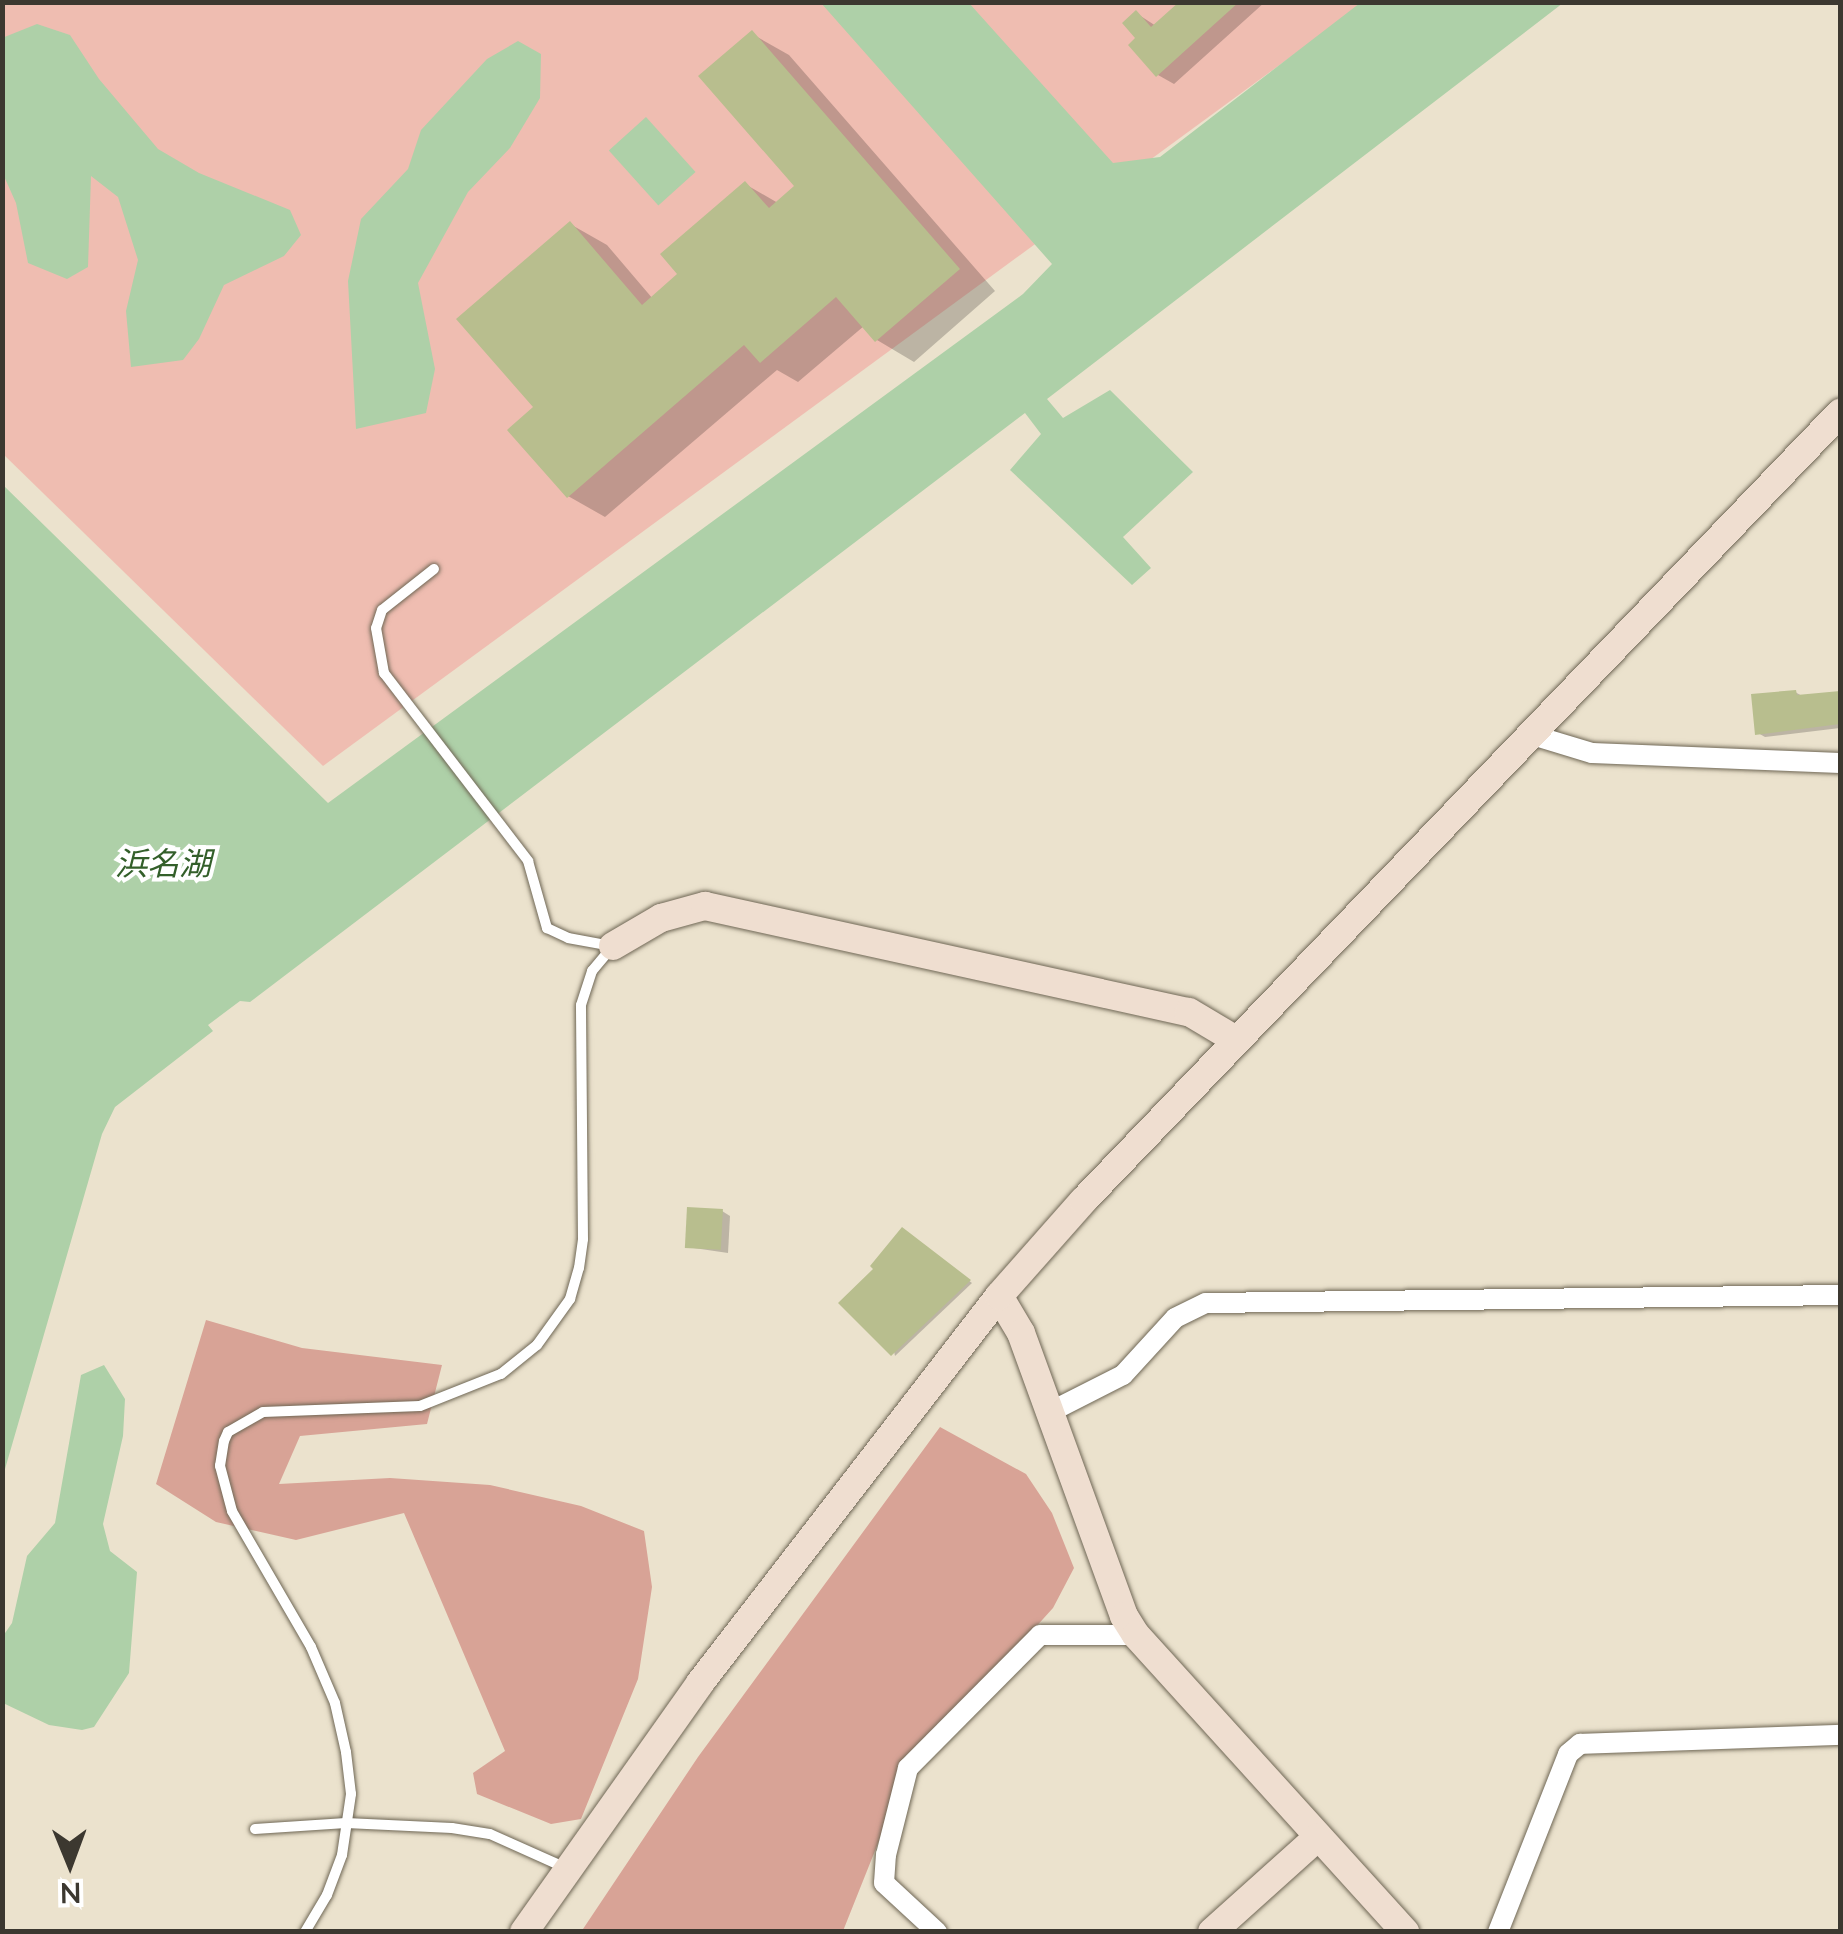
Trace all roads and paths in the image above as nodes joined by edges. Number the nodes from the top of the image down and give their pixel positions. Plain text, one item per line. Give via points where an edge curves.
1 (1840, 412) edge
2 (434, 569) dead end
3 (1529, 734) junction
4 (1840, 763) edge
5 (613, 946) junction
6 (1236, 1040) junction
7 (999, 1296) junction
8 (1840, 1296) edge
9 (1050, 1412) junction
10 (1136, 1635) junction
11 (1840, 1735) edge
12 (346, 1823) junction
13 (255, 1828) dead end
14 (1318, 1837) junction
15 (568, 1869) junction
16 (306, 1932) edge
17 (524, 1932) edge
18 (937, 1932) edge
19 (1212, 1932) edge
20 (1405, 1932) edge
21 (1498, 1932) edge

1 - 3 street
2 - 5 lane via 382,610 376,628 384,673 514,844 537,885 547,928
3 - 4 street via 1592,753
3 - 6 street
5 - 6 street via 661,918 705,906 1188,1012
5 - 12 lane via 592,971 581,1006 579,1268 570,1298 537,1345 501,1374 420,1406 263,1412 228,1432 224,1442 220,1466 232,1511 311,1647 335,1704 349,1775
6 - 7 street
7 - 9 street via 1021,1333
7 - 15 street via 712,1667
8 - 9 street via 1206,1303 1174,1318 1122,1375
9 - 10 street
10 - 14 street
10 - 18 street via 1040,1634 908,1768 884,1884
11 - 21 street via 1580,1744 1568,1754
12 - 13 lane
12 - 15 lane via 490,1834
12 - 16 lane via 342,1855
14 - 19 street
14 - 20 street
15 - 17 street

